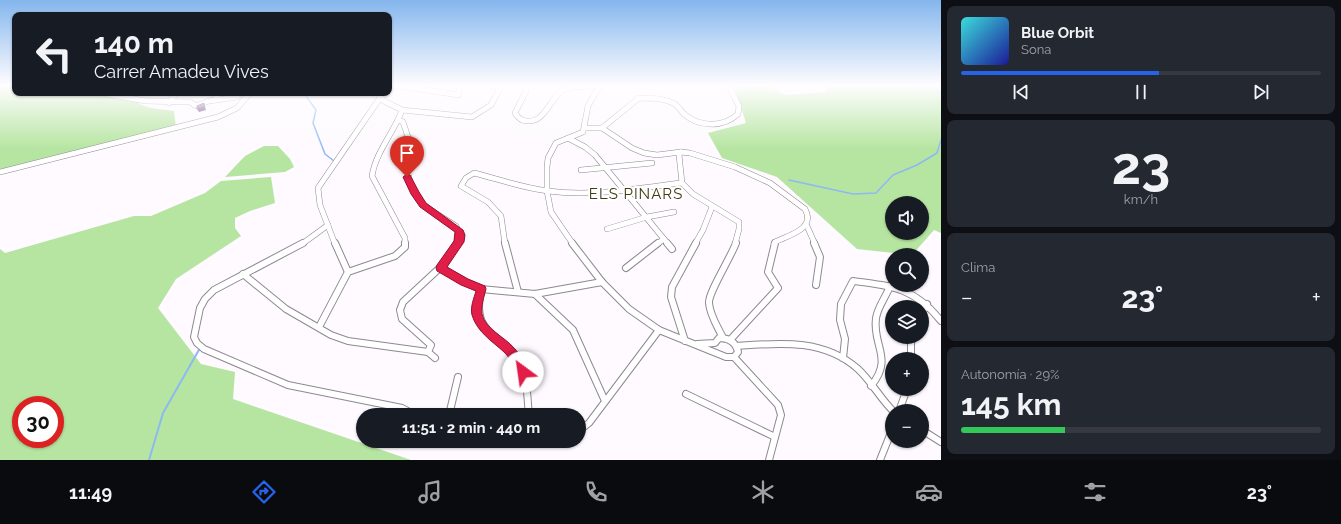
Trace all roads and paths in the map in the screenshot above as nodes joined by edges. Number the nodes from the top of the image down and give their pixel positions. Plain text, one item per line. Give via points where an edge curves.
1 (238, 106) edge
2 (374, 106) edge
3 (392, 106) edge
4 (488, 106) edge
5 (518, 106) edge
6 (548, 106) edge
7 (588, 106) edge
8 (628, 106) edge
9 (677, 106) edge
10 (739, 106) edge
11 (402, 110) junction
12 (399, 120) junction
13 (585, 128) junction
14 (602, 128) junction
15 (568, 138) junction
16 (681, 152) junction
17 (652, 163) dead end
18 (606, 168) junction
19 (580, 170) dead end
20 (0, 172) edge
21 (682, 184) junction
22 (624, 190) junction
23 (547, 191) junction
24 (712, 207) junction
25 (674, 212) dead end
26 (647, 217) junction
27 (328, 225) junction
28 (806, 226) junction
29 (607, 229) dead end
30 (664, 239) junction
31 (672, 249) dead end
32 (441, 268) junction
33 (626, 268) dead end
34 (348, 272) junction
35 (243, 274) junction
36 (602, 282) junction
37 (816, 284) dead end
38 (885, 285) edge
39 (481, 289) junction
40 (518, 292) junction
41 (888, 292) edge
42 (907, 292) edge
43 (535, 294) junction
44 (921, 300) edge
45 (929, 306) edge
46 (941, 321) edge
47 (320, 328) junction
48 (659, 330) junction
49 (723, 338) junction
50 (730, 340) junction
51 (685, 341) junction
52 (715, 343) junction
53 (697, 344) junction
54 (736, 346) junction
55 (428, 352) junction
56 (719, 353) junction
57 (734, 357) junction
58 (435, 358) dead end
59 (843, 358) junction
60 (458, 377) dead end
61 (871, 386) junction
62 (686, 394) dead end
63 (605, 401) junction
64 (886, 404) edge
65 (402, 408) edge
66 (451, 408) edge
67 (528, 408) edge
68 (586, 425) edge
69 (929, 434) edge
70 (775, 437) junction
71 (941, 442) edge
72 (885, 448) edge
73 (769, 460) edge
74 (880, 460) edge

1 - 20 street via 218,117
2 - 27 street via 318,188 317,197
3 - 11 street
4 - 11 street via 472,117
5 - 6 street via 515,114 520,119 530,122 536,120
7 - 13 street
8 - 14 street via 615,121
9 - 10 street via 684,114 700,122 716,124 730,122 738,114
11 - 12 street
12 - 32 street via 403,122 408,140 407,177 413,189 423,205 456,226 460,235 455,249
12 - 34 street via 373,166 372,176 405,238 405,247 395,256
13 - 14 street
13 - 15 street via 583,132
14 - 16 street via 644,153 657,155
15 - 18 street via 585,147
15 - 23 street via 556,143 548,158
16 - 21 street via 679,155
16 - 28 street via 735,167 770,183 805,209 810,220
17 - 18 street
18 - 19 street
18 - 22 street
21 - 22 street
21 - 24 street
22 - 23 street via 596,193
22 - 26 street
23 - 36 street via 551,212
23 - 40 street via 474,173 462,181 461,186 465,190 488,202 501,216 505,247
24 - 49 street via 736,220 740,225 731,254 709,297 710,310
24 - 51 street via 703,230 672,287 671,297
25 - 26 street
26 - 29 street
26 - 30 street
27 - 34 street
27 - 35 street via 296,248
28 - 37 street via 820,257
28 - 50 street via 775,242 768,272 778,288
30 - 31 street
30 - 33 street
32 - 39 street
32 - 55 street via 403,302 400,310 402,319 431,345
34 - 47 street
35 - 47 street via 286,309
35 - 65 street via 214,290 204,299 194,337 204,349 288,385
36 - 43 street
36 - 48 street via 629,309
38 - 59 street via 853,281 841,304 840,320 845,339
39 - 40 street
39 - 67 street via 477,301 477,315 487,331 509,350 519,363 526,383
40 - 43 street
41 - 61 street via 876,320 882,365 879,378
42 - 44 street
43 - 63 street via 573,330
45 - 46 street
47 - 55 street via 348,341
48 - 51 street
48 - 63 street
49 - 50 street
49 - 52 street via 719,338
50 - 54 street
51 - 53 street
52 - 53 street
52 - 56 street
53 - 56 street
54 - 57 street via 738,352
54 - 59 street via 800,343 823,348
55 - 58 street
56 - 57 street via 726,357
57 - 70 street via 778,405 781,415
59 - 61 street via 857,368
60 - 66 street
61 - 64 street
62 - 70 street
63 - 68 street
69 - 71 street
70 - 73 street
72 - 74 street

